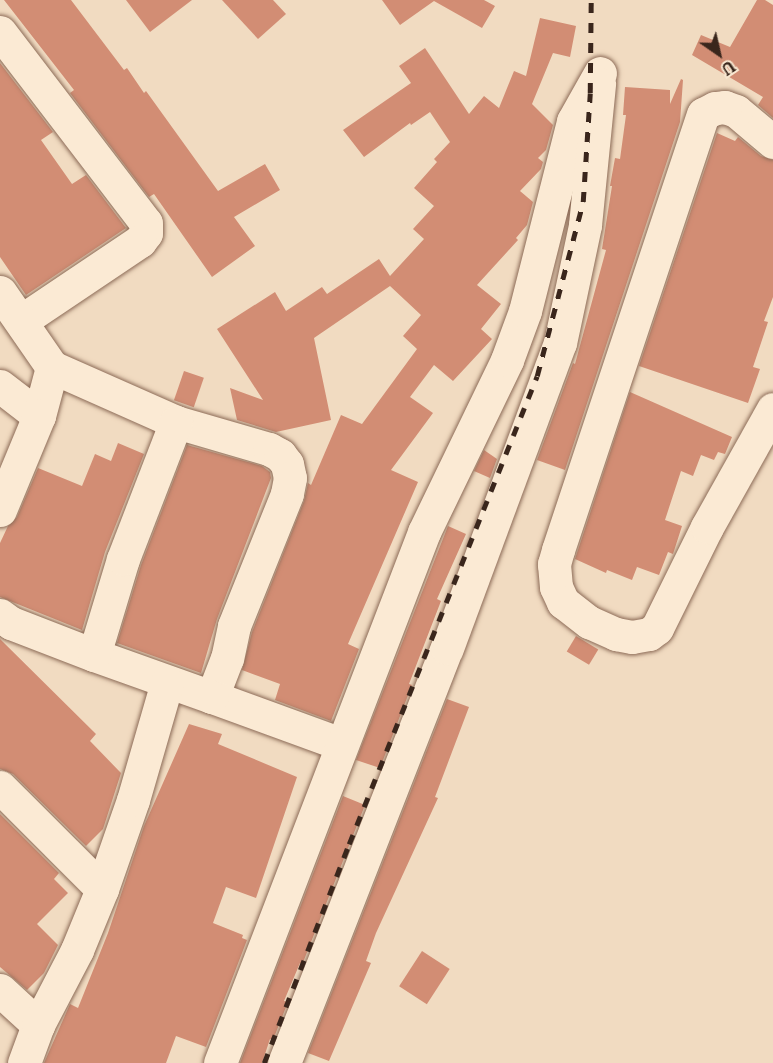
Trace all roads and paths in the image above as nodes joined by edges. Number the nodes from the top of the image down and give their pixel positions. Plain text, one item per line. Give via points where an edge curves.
1 (0, 32) edge
2 (773, 142) edge
3 (0, 292) edge
4 (21, 321) junction
5 (52, 367) junction
6 (0, 386) edge
7 (773, 409) edge
8 (39, 416) junction
9 (176, 422) junction
10 (0, 510) edge
11 (0, 615) edge
12 (94, 655) junction
13 (167, 682) junction
14 (212, 698) junction
15 (341, 744) junction
16 (0, 787) edge
17 (102, 889) junction
18 (0, 990) edge
19 (38, 1025) junction
20 (24, 1063) edge
21 (220, 1063) edge
22 (284, 1063) edge

1 - 4 street via 146,224 140,241
2 - 7 street via 736,111 725,107 703,114 558,550 554,564 556,587 563,602 589,622 616,634 632,637 657,628 707,527
3 - 4 street
4 - 5 street
5 - 8 street
5 - 9 street
6 - 8 street
8 - 10 street
9 - 12 street via 123,559
9 - 14 street via 269,449 287,464 290,478 234,626
11 - 12 street via 11,623
12 - 13 street
13 - 14 street
13 - 17 street
14 - 15 street
15 - 21 street
15 - 22 street via 424,532 507,360 525,311 573,121 600,73 585,225 560,343 447,648
16 - 17 street
17 - 19 street via 77,950
18 - 19 street
19 - 20 street

